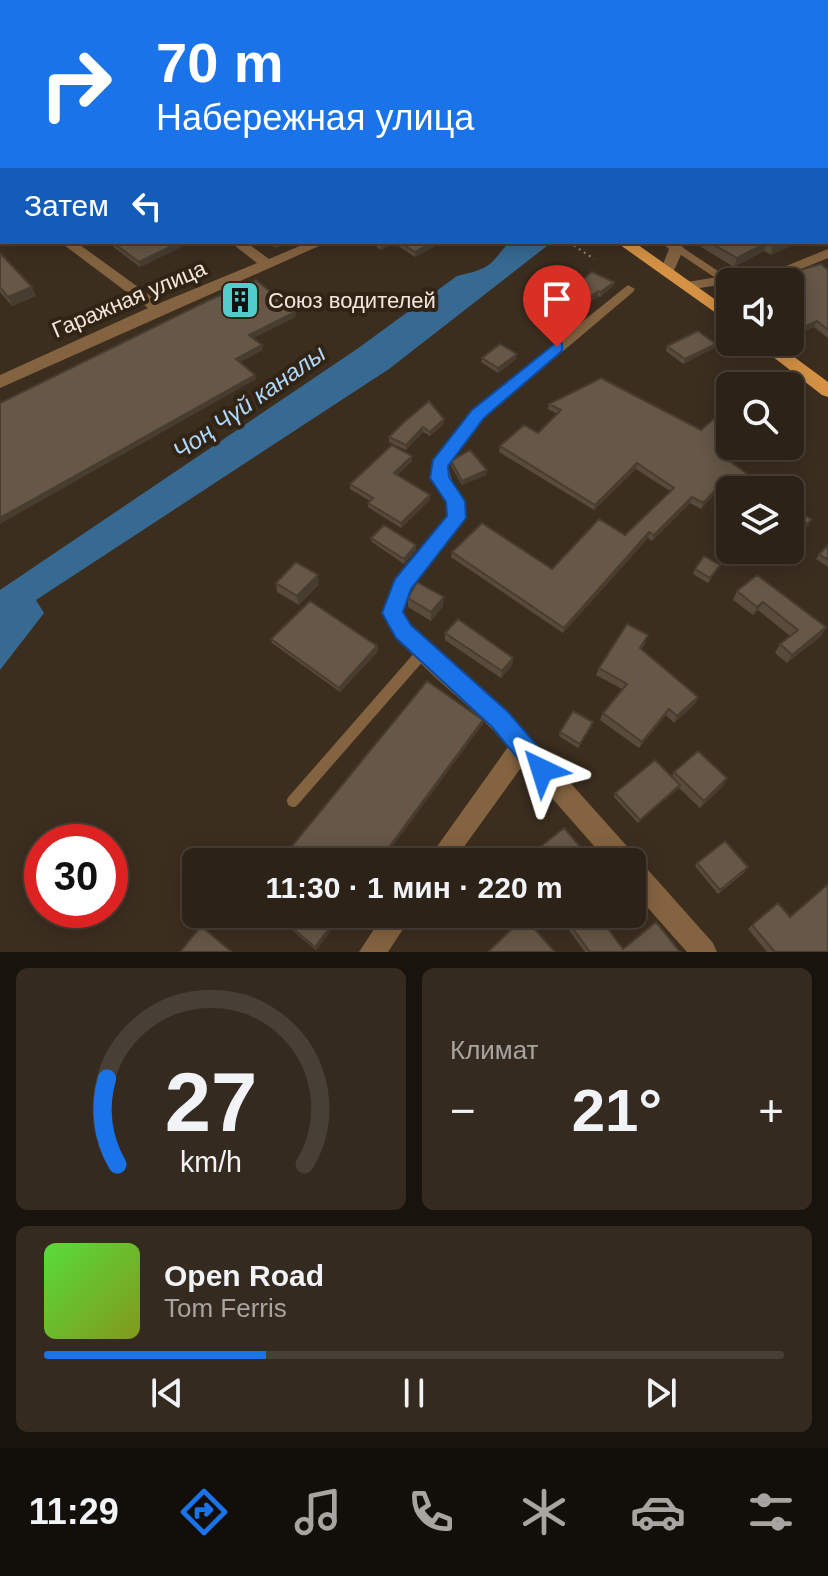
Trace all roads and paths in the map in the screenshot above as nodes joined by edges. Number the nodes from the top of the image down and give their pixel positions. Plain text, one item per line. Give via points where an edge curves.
1 (70, 244) edge
2 (240, 244) edge
3 (316, 244) edge
4 (572, 244) edge
5 (626, 244) edge
6 (673, 245) edge
7 (828, 253) edge
8 (594, 259) dead end
9 (267, 264) junction
10 (794, 268) edge
11 (667, 272) junction
12 (716, 274) edge
13 (716, 281) edge
14 (687, 286) junction
15 (628, 289) dead end
16 (716, 308) edge
17 (159, 309) junction
18 (782, 356) edge
19 (0, 382) edge
20 (828, 391) edge
21 (424, 651) junction
22 (522, 747) junction
23 (293, 801) dead end
24 (448, 848) edge
25 (612, 848) edge
26 (646, 887) edge
27 (390, 928) edge
28 (372, 952) edge
29 (704, 952) edge

1 - 17 street
2 - 9 street
3 - 9 street, Гаражная улица
4 - 8 path
5 - 11 main road
6 - 11 street
6 - 12 lane
7 - 10 street
9 - 17 street, Гаражная улица
11 - 14 main road
13 - 14 street
14 - 16 main road
15 - 21 street via 478,414 439,464 457,518 403,585 392,613
17 - 19 street, Гаражная улица
18 - 20 main road
21 - 22 street
21 - 23 lane
22 - 24 street
22 - 25 street
26 - 29 street
27 - 28 street

